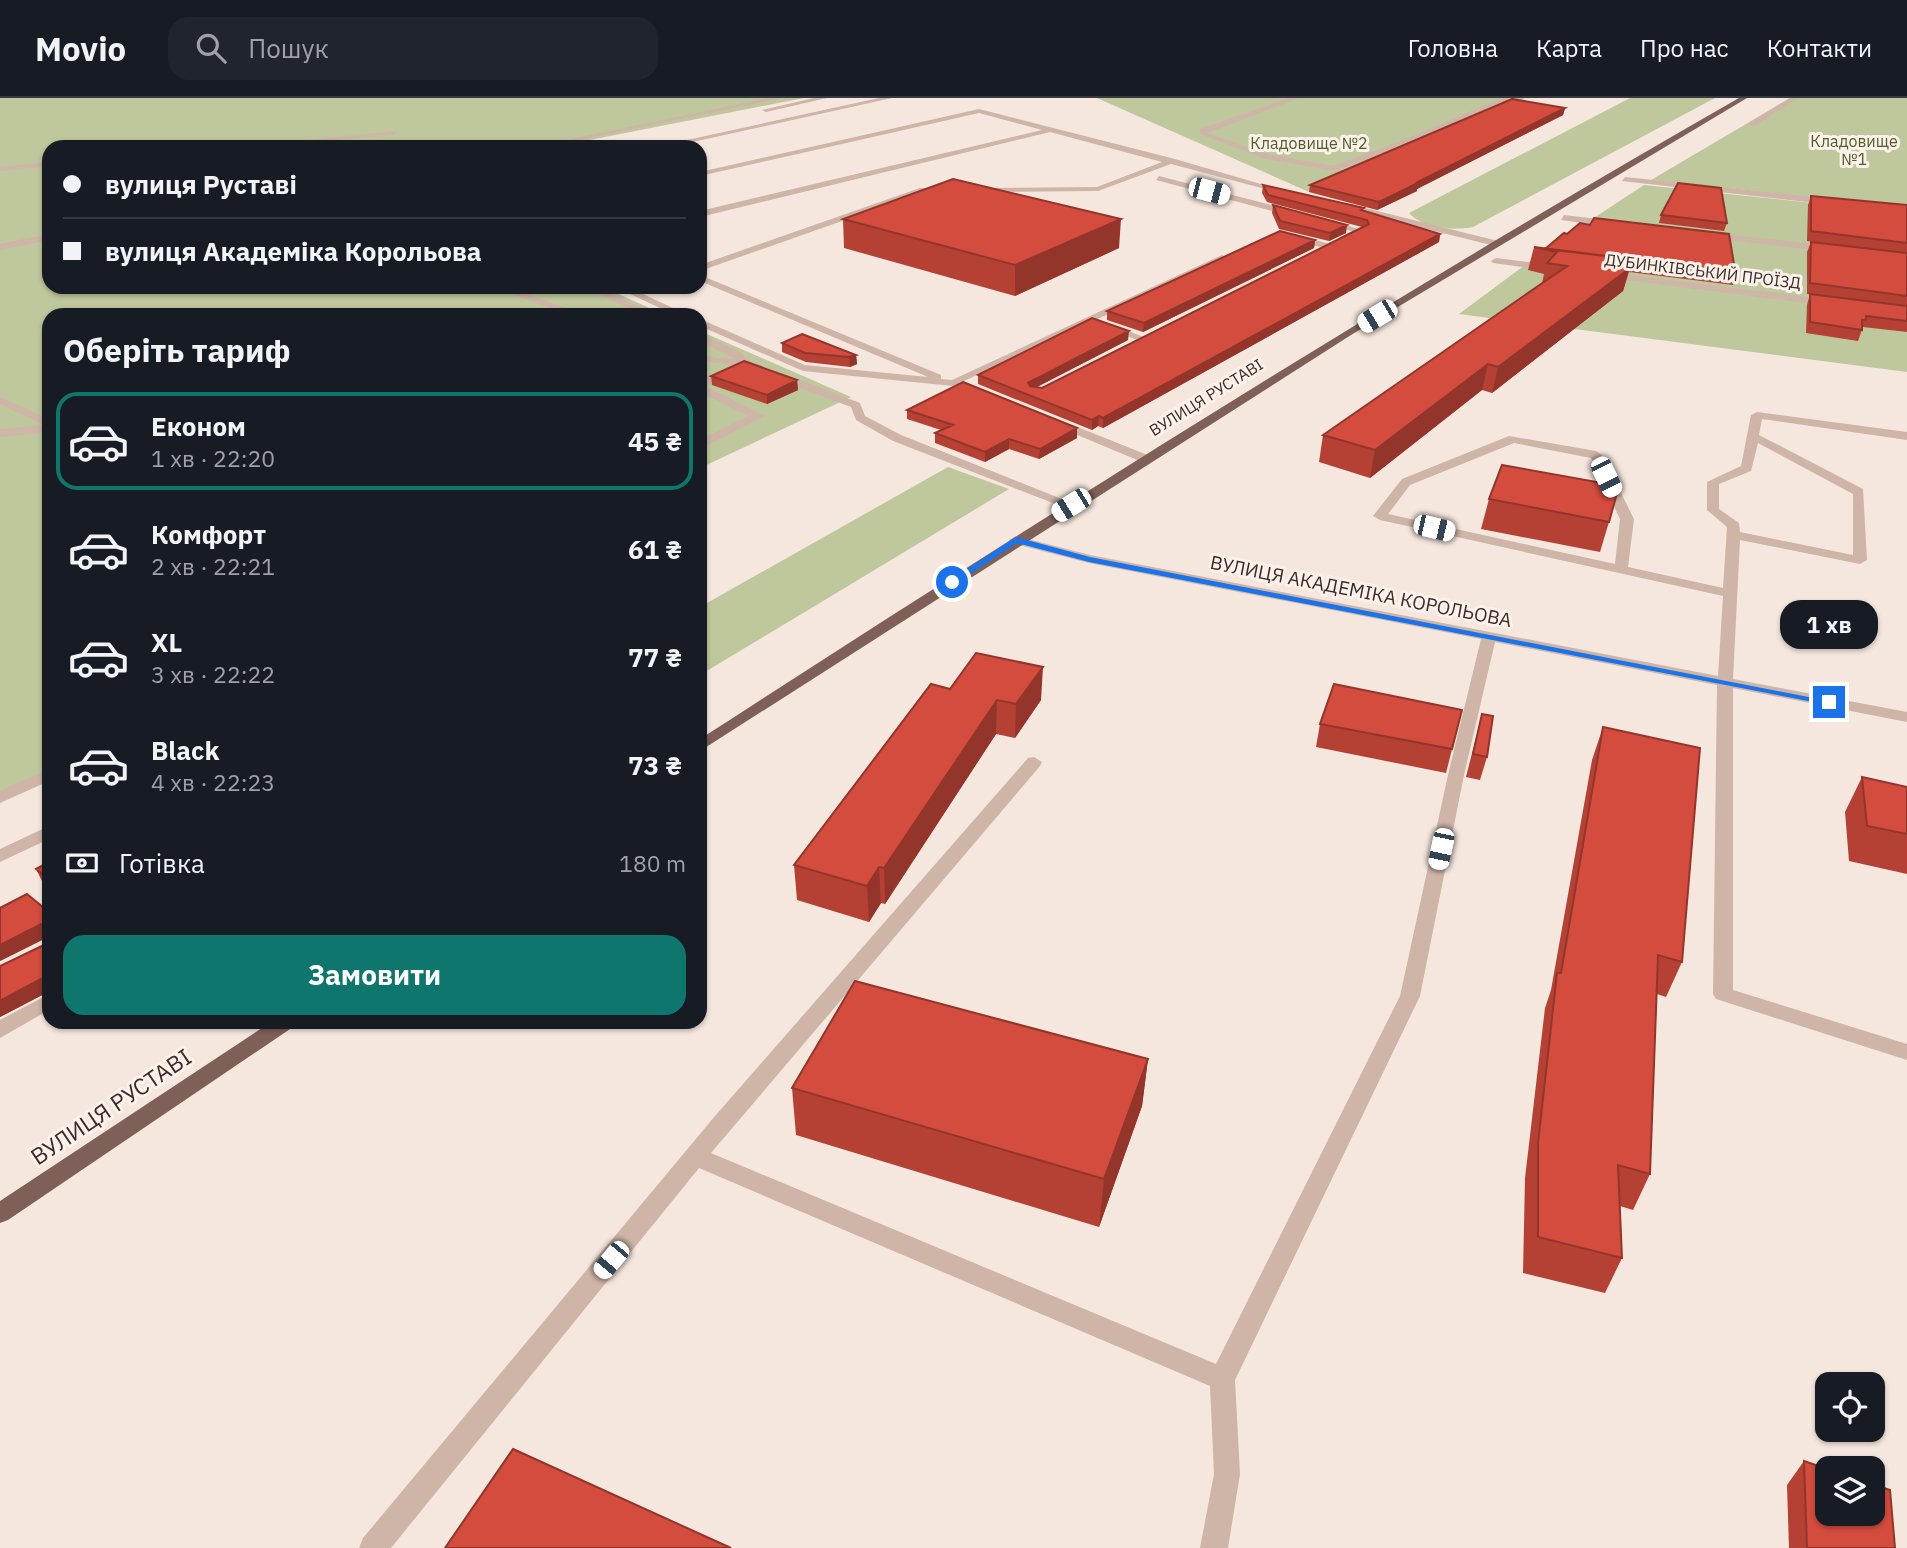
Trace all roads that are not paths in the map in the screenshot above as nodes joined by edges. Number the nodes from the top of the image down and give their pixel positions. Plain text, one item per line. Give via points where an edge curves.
1 (779, 98) edge
2 (824, 98) edge
3 (889, 98) edge
4 (1296, 98) edge
5 (1508, 98) edge
6 (1744, 98) edge
7 (1795, 98) edge
8 (1751, 124) dead end
9 (1052, 129) junction
10 (394, 133) dead end
11 (638, 136) dead end
12 (316, 140) edge
13 (571, 140) edge
14 (692, 140) edge
15 (1173, 160) junction
16 (42, 165) edge
17 (0, 169) edge
18 (707, 172) edge
19 (1159, 178) dead end
20 (1625, 179) dead end
21 (950, 190) edge
22 (964, 190) edge
23 (1289, 193) edge
24 (1329, 202) edge
25 (1839, 203) edge
26 (707, 212) edge
27 (1307, 217) edge
28 (1564, 218) dead end
29 (1321, 220) edge
30 (1619, 225) edge
31 (1278, 233) edge
32 (1688, 233) edge
33 (42, 238) edge
34 (1495, 243) junction
35 (1327, 246) junction
36 (0, 247) edge
37 (1839, 250) edge
38 (1314, 252) edge
39 (1227, 256) edge
40 (1496, 261) dead end
41 (707, 266) edge
42 (1567, 270) edge
43 (1594, 274) edge
44 (707, 281) edge
45 (518, 294) edge
46 (605, 294) edge
47 (637, 294) edge
48 (1839, 304) edge
49 (560, 308) edge
50 (636, 308) edge
51 (668, 308) edge
52 (1087, 319) junction
53 (707, 325) edge
54 (1154, 332) edge
55 (1141, 338) junction
56 (707, 340) edge
57 (1130, 344) edge
58 (707, 358) edge
59 (745, 363) junction
60 (707, 382) edge
61 (953, 383) junction
62 (965, 388) edge
63 (707, 390) edge
64 (0, 400) edge
65 (1038, 416) edge
66 (42, 421) edge
67 (42, 426) edge
68 (0, 433) edge
69 (1753, 436) junction
70 (1907, 436) edge
71 (707, 442) edge
72 (1146, 459) junction
73 (1071, 505) junction
74 (1733, 535) junction
75 (1016, 540) junction
76 (1621, 569) junction
77 (1731, 594) junction
78 (1489, 635) junction
79 (1725, 682) junction
80 (1907, 717) edge
81 (707, 741) edge
82 (1034, 762) dead end
83 (42, 777) edge
84 (0, 798) edge
85 (42, 835) edge
86 (0, 856) edge
87 (42, 1005) edge
88 (276, 1029) edge
89 (0, 1030) edge
90 (1907, 1052) edge
91 (696, 1157) junction
92 (0, 1213) edge
93 (1222, 1379) junction
94 (373, 1548) edge
95 (1214, 1548) edge

1 - 13 street
2 - 11 street
3 - 14 street
4 - 5 street via 1204,134 1245,151 1335,169
6 - 34 main road, ВУЛИЦЯ РУСТАВІ
7 - 8 street
9 - 15 street
9 - 18 street via 979,111
9 - 26 street
10 - 12 street
15 - 22 street via 1098,189
15 - 23 street
16 - 17 street
19 - 27 street
20 - 25 street
21 - 41 street via 923,190
24 - 34 street
28 - 30 street
29 - 35 street via 1361,231
31 - 35 street
32 - 37 street
33 - 36 street
34 - 72 main road, ВУЛИЦЯ РУСТАВІ
35 - 38 street
39 - 52 street
40 - 42 street
43 - 48 street, ДУБИНКІВСЬКИЙ ПРОЇЗД
44 - 61 street
45 - 49 street
46 - 50 street
47 - 51 street
52 - 55 street
52 - 61 street
53 - 61 street via 803,368
54 - 55 street
55 - 57 street
56 - 59 street
58 - 59 street
59 - 60 street
59 - 73 street via 856,405 860,418 897,438
61 - 62 street
63 - 71 street via 758,416
64 - 66 street
65 - 72 street
67 - 68 street
69 - 70 street via 1756,415
69 - 74 street via 1747,468 1713,482 1713,510 1734,526
69 - 74 street via 1859,492 1860,560
72 - 73 main road, ВУЛИЦЯ РУСТАВІ
73 - 75 main road, ВУЛИЦЯ РУСТАВІ
74 - 77 street
75 - 78 street, ВУЛИЦЯ АКАДЕМІКА КОРОЛЬОВА via 1089,559
75 - 81 main road, ВУЛИЦЯ РУСТАВІ
76 - 76 street via 1594,563 1380,516 1406,482 1513,439 1596,455 1627,519
76 - 77 street
77 - 79 street
78 - 79 street, ВУЛИЦЯ АКАДЕМІКА КОРОЛЬОВА
78 - 93 street via 1410,996
79 - 80 street, ВУЛИЦЯ АКАДЕМІКА КОРОЛЬОВА
79 - 90 street via 1723,994
82 - 91 street
83 - 84 street
85 - 86 street
87 - 89 street
88 - 92 main road, ВУЛИЦЯ РУСТАВІ
91 - 93 street
91 - 94 street
93 - 95 street via 1227,1474

